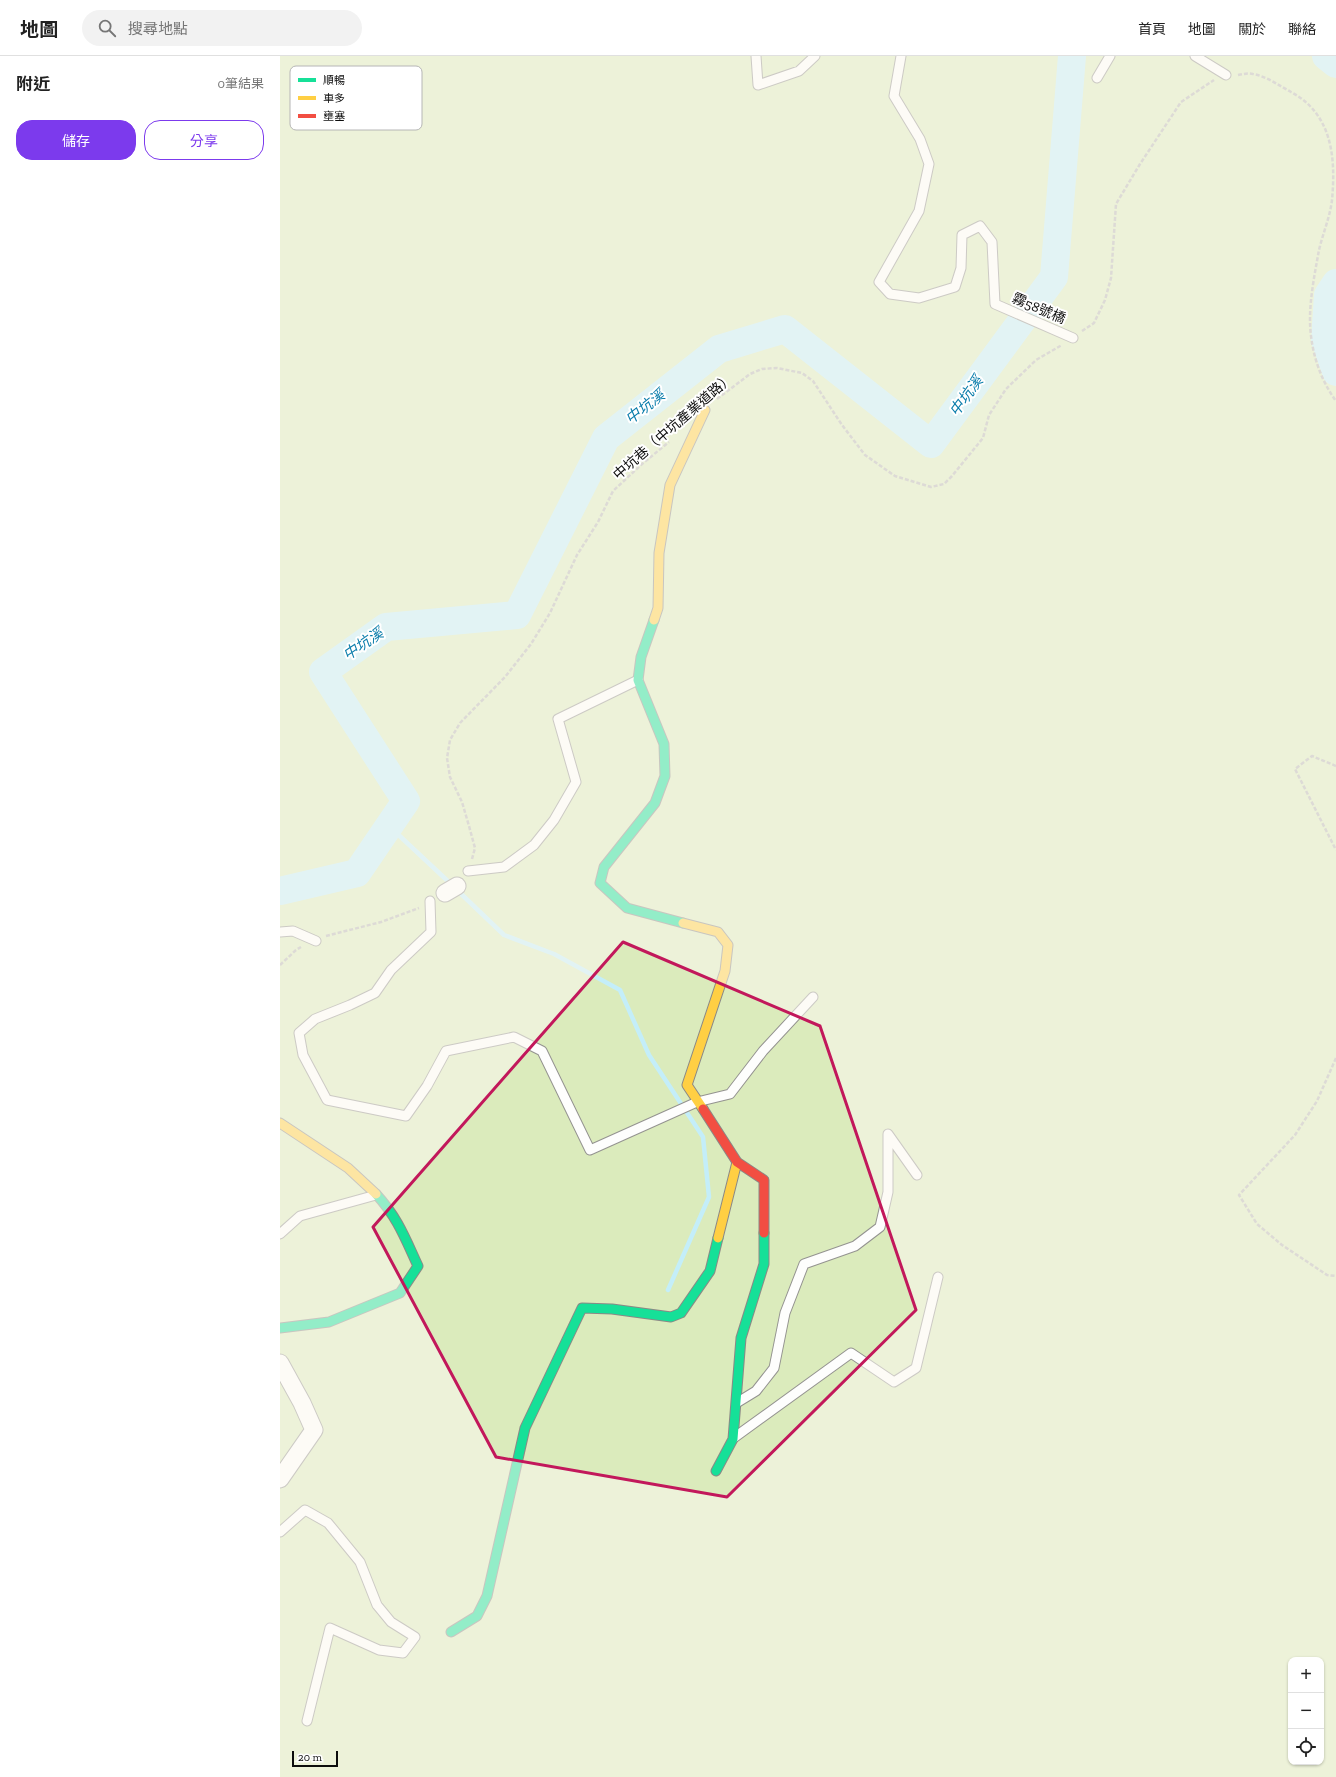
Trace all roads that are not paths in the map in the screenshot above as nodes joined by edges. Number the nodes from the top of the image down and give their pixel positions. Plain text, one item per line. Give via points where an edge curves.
1 (756, 56) edge
2 (815, 56) edge
3 (901, 56) edge
4 (1110, 56) edge
5 (1195, 56) edge
6 (1226, 75) road end
7 (1096, 78) dead end
8 (1072, 337) road end
9 (705, 410) road end
10 (638, 680) junction
11 (468, 871) road end
12 (430, 901) road end
13 (280, 932) edge
14 (316, 941) road end
15 (813, 998) dead end
16 (695, 1102) junction
17 (280, 1123) edge
18 (737, 1162) junction
19 (917, 1175) dead end
20 (378, 1194) junction
21 (280, 1234) edge
22 (938, 1277) dead end
23 (280, 1328) edge
24 (280, 1363) edge
25 (736, 1403) junction
26 (733, 1439) junction
27 (716, 1471) dead end
28 (280, 1480) edge
29 (280, 1532) edge
30 (451, 1632) dead end
31 (307, 1721) dead end

1 - 2 lane via 758,86 799,71
3 - 8 lane, 霧58號橋 via 894,96 920,140 929,164 919,211 879,282 890,294 920,298 955,287 961,268 962,235 980,226 992,242 995,304
4 - 7 lane
5 - 6 lane
9 - 10 street via 670,485 659,553 658,608 641,657
10 - 11 lane via 558,719 576,782 554,820 534,845 504,867
10 - 16 street via 664,744 665,776 655,803 604,867 600,883 627,908 718,932 728,945 725,970 687,1086
12 - 16 lane via 431,932 391,970 375,993 315,1019 299,1033 304,1055 327,1100 406,1116 427,1086 446,1051 514,1037 542,1051 590,1150
13 - 14 lane via 293,931
15 - 16 lane via 763,1051 730,1094
16 - 18 street
17 - 20 street via 342,1163
18 - 25 street via 764,1180 764,1264 741,1338
18 - 30 street via 710,1271 681,1313 670,1317 612,1309 582,1308 525,1428 487,1596 477,1616
19 - 25 lane via 888,1134 888,1192 880,1227 855,1246 804,1264 785,1313 774,1368 756,1391
20 - 21 lane via 300,1216
20 - 23 street via 401,1229 418,1266 400,1294 329,1322
22 - 26 lane via 916,1368 894,1382 851,1353
24 - 28 street via 314,1430
25 - 26 street
26 - 27 street
29 - 31 lane via 304,1510 328,1523 360,1562 377,1605 391,1622 415,1637 403,1653 379,1650 330,1628

